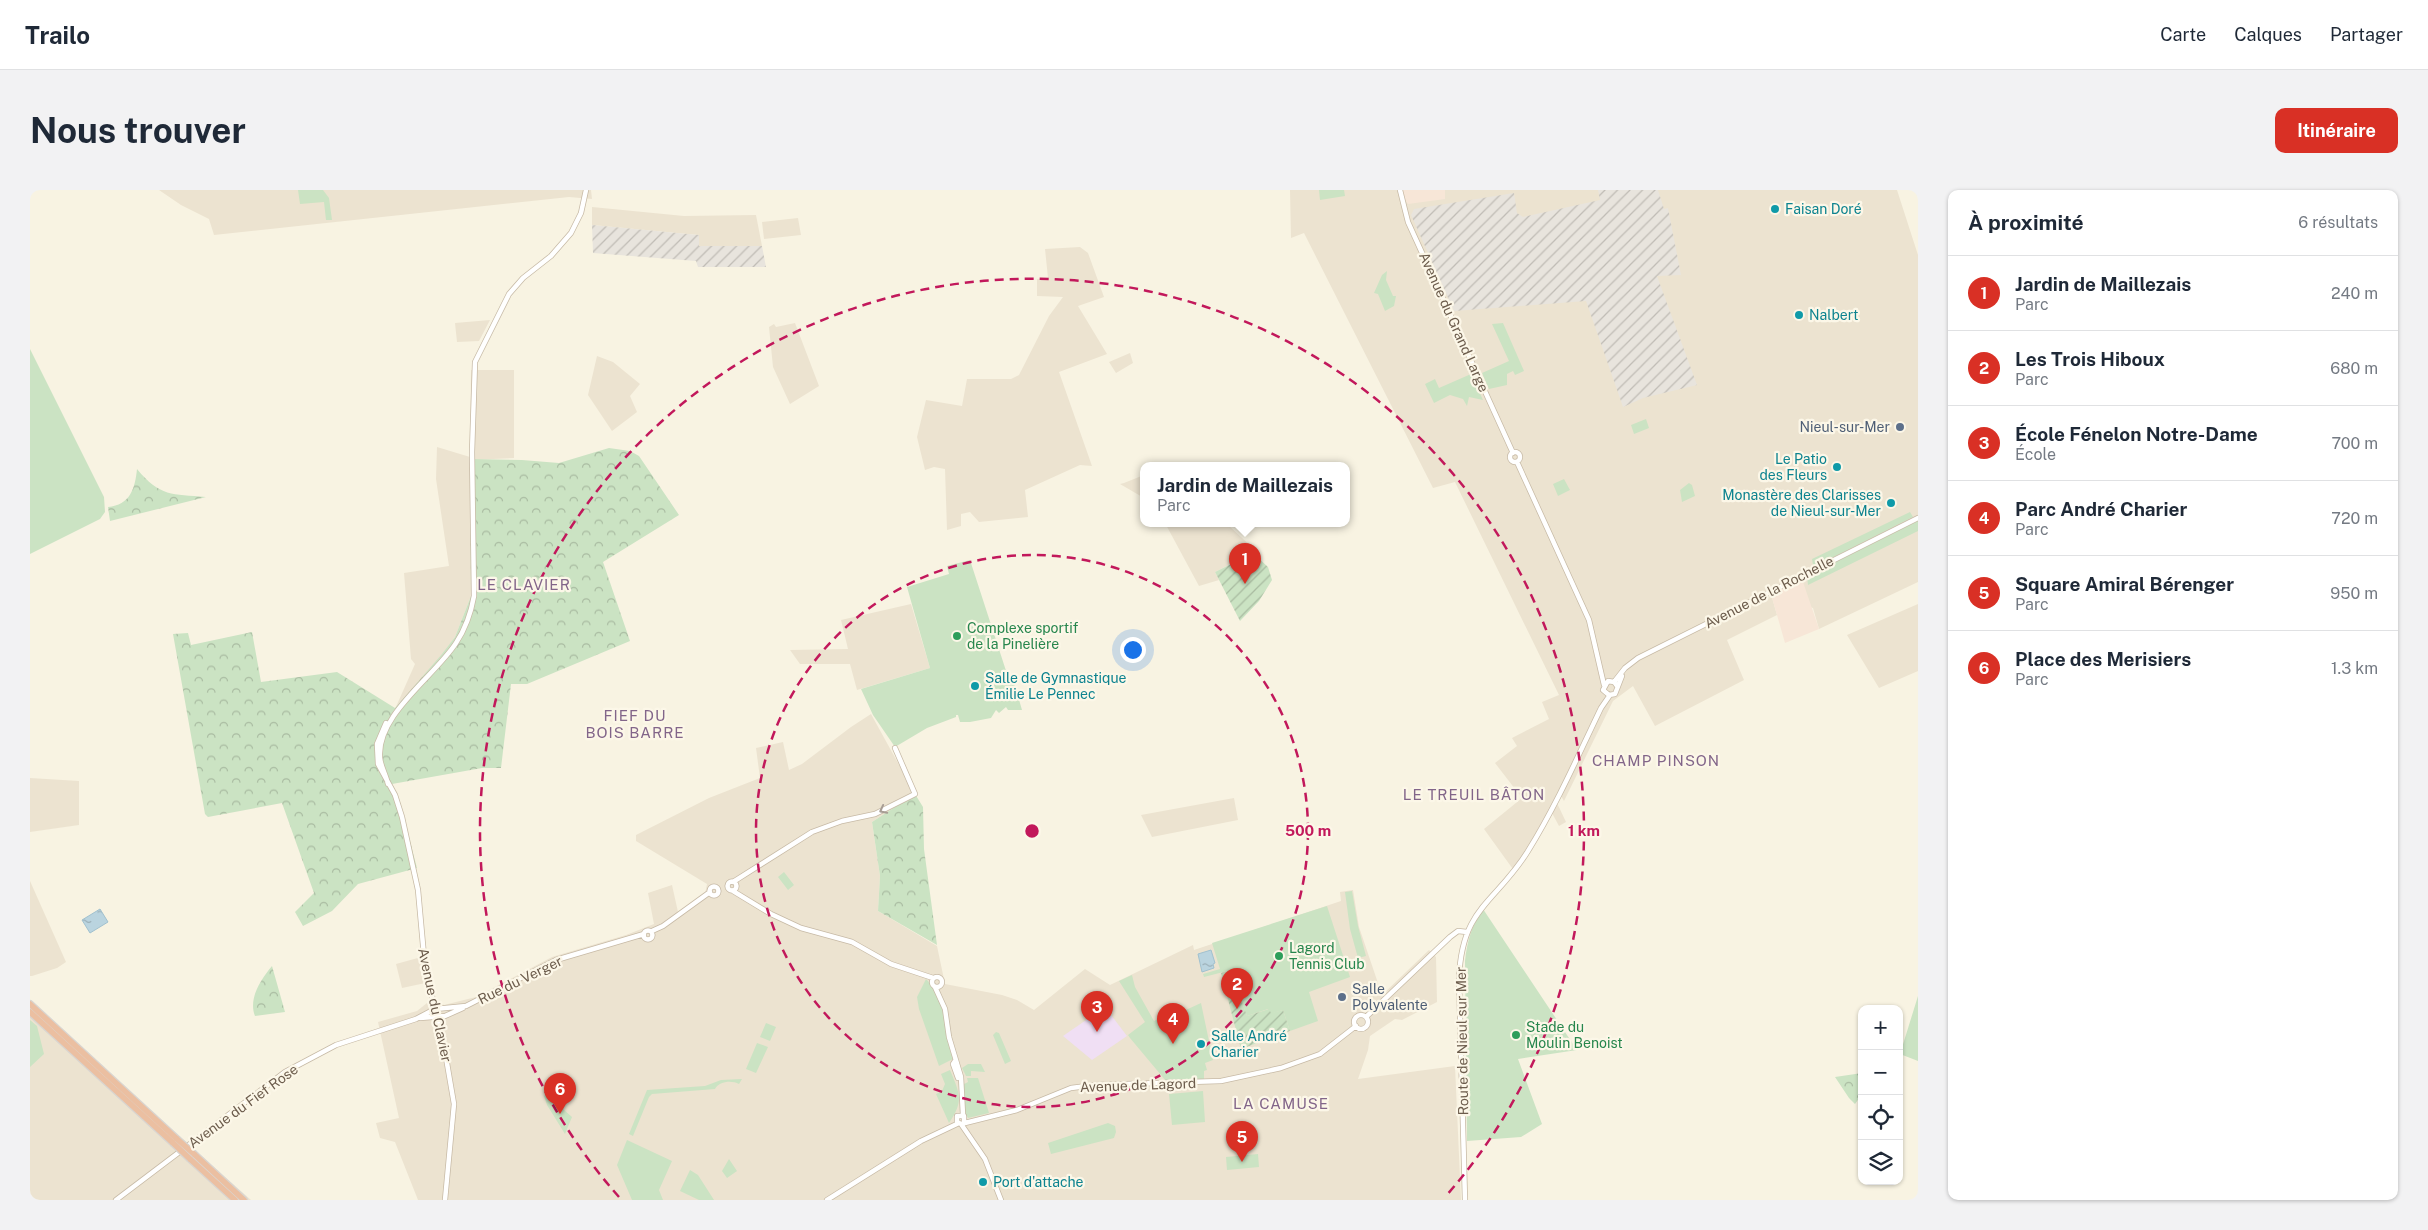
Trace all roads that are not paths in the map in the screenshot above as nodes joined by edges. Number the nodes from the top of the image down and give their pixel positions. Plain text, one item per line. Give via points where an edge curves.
1 (586, 190) edge
2 (1400, 190) edge
3 (1918, 518) edge
4 (1599, 663) junction
5 (1614, 683) junction
6 (1604, 685) junction
7 (1604, 692) junction
8 (1610, 695) junction
9 (1601, 708) junction
10 (395, 713) junction
11 (895, 748) dead end
12 (388, 784) junction
13 (732, 886) junction
14 (1467, 932) junction
15 (652, 933) junction
16 (644, 936) junction
17 (932, 980) junction
18 (937, 987) junction
19 (30, 1004) edge
20 (466, 1006) junction
21 (435, 1009) junction
22 (30, 1012) edge
23 (437, 1017) junction
24 (1366, 1017) junction
25 (416, 1019) junction
26 (1356, 1026) junction
27 (961, 1120) junction
28 (175, 1141) junction
29 (192, 1156) junction
30 (116, 1200) edge
31 (236, 1200) edge
32 (244, 1200) edge
33 (445, 1200) edge
34 (827, 1200) edge
35 (1001, 1200) edge
36 (1464, 1200) edge

1 - 10 street, Avenue du Clavier via 572,233 509,294 481,345 473,378 474,596 471,612 456,643
2 - 4 street, Avenue du Grand Large via 1408,222 1513,453 1519,455 1517,462 1589,620
3 - 5 street, Avenue de la Rochelle via 1638,658 1623,670
4 - 5 street, Avenue du Grand Large
4 - 6 street, Avenue du Grand Large
5 - 6 street
5 - 8 street via 1616,692
6 - 7 street, Avenue du Grand Large
7 - 8 street
7 - 9 street
8 - 9 street
9 - 14 street, Route de Nieul sur Mer via 1533,842 1515,869 1478,911
10 - 12 street, Avenue du Clavier via 381,745 380,759
10 - 12 street, Avenue du Clavier via 382,728 377,744 379,768
11 -> 13 street via 915,794 875,814 812,832
12 - 21 street, Avenue du Clavier via 401,812 418,890 422,948
13 - 15 street via 718,890 712,887 710,894
13 - 17 street via 741,896 771,914 801,928 852,942 891,964
14 - 24 street via 1458,931 1450,937
14 - 36 street, Route de Nieul sur Mer via 1459,978
15 - 16 street via 646,930
15 - 16 street via 650,939
16 - 20 street, Rue du Verger via 556,960
17 - 18 street
17 - 18 street via 941,979 942,984
18 - 27 street via 945,1009 953,1064 960,1083
19 - 28 highway
20 - 21 street, Rue du Verger
20 - 23 street
21 - 23 street, Avenue du Clavier
21 - 25 street, Avenue du Fief Rose
22 - 28 highway
23 - 25 street
23 - 33 street, Avenue du Clavier via 454,1104
24 - 26 street via 1357,1017
24 - 26 street via 1366,1026 1361,1029
25 - 30 street, Avenue du Fief Rose via 336,1045 285,1072
26 - 27 street, Avenue de Lagord via 1313,1057 1281,1068 1221,1082 1078,1087 1017,1110
27 - 34 street, Avenue de Lagord
27 - 35 street via 985,1159
28 - 29 highway, bridge
29 - 31 highway
29 - 32 highway

